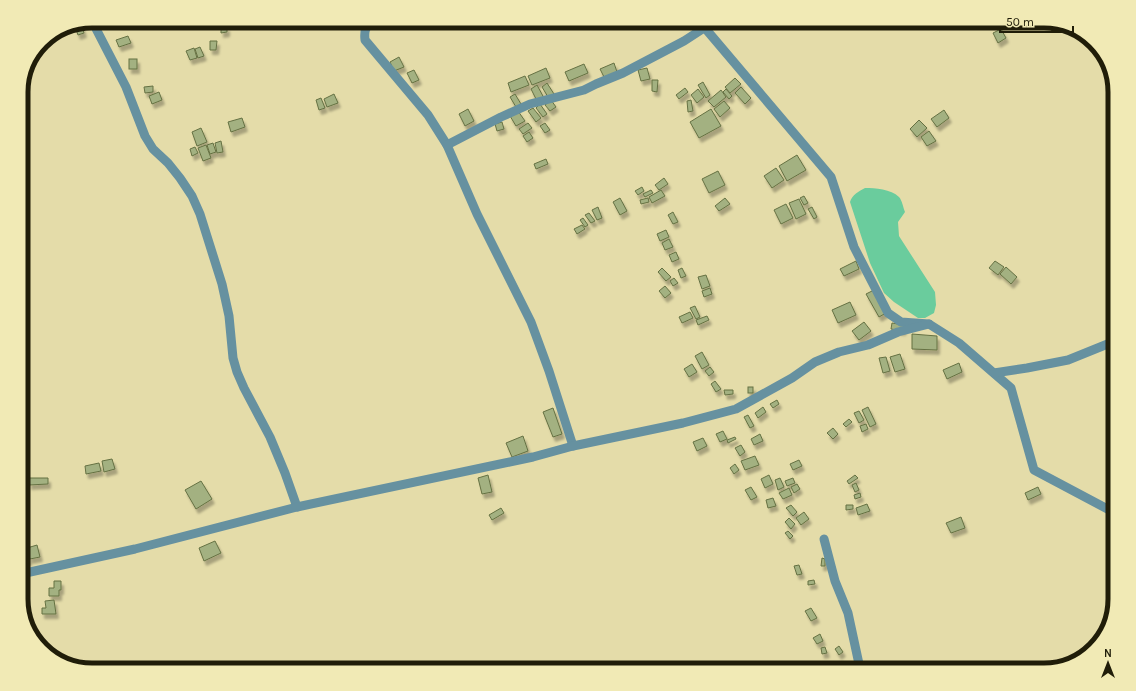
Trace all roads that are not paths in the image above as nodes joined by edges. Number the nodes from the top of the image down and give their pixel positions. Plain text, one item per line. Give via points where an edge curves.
1 (96, 28) edge
2 (365, 28) edge
3 (698, 28) edge
4 (705, 28) edge
5 (447, 145) junction
6 (929, 324) junction
7 (1108, 344) edge
8 (994, 374) junction
9 (573, 446) junction
10 (296, 507) junction
11 (1108, 509) edge
12 (824, 539) dead end
13 (28, 572) edge
14 (859, 663) edge

1 - 10 street via 126,87 145,136 153,149 180,178 200,214 222,284 237,372 270,437
2 - 5 street via 365,40 428,115
3 - 5 street via 684,41 623,73 584,90 530,104
4 - 6 street via 831,177 854,247 888,313 902,322
5 - 9 street via 477,214 531,322
6 - 8 street via 959,343
6 - 9 street via 898,332 868,345 839,352 815,362 736,409
7 - 8 street via 1068,360
8 - 11 street via 1011,388 1034,470
9 - 10 street
10 - 13 street via 135,549
12 - 14 street via 835,581 848,613

